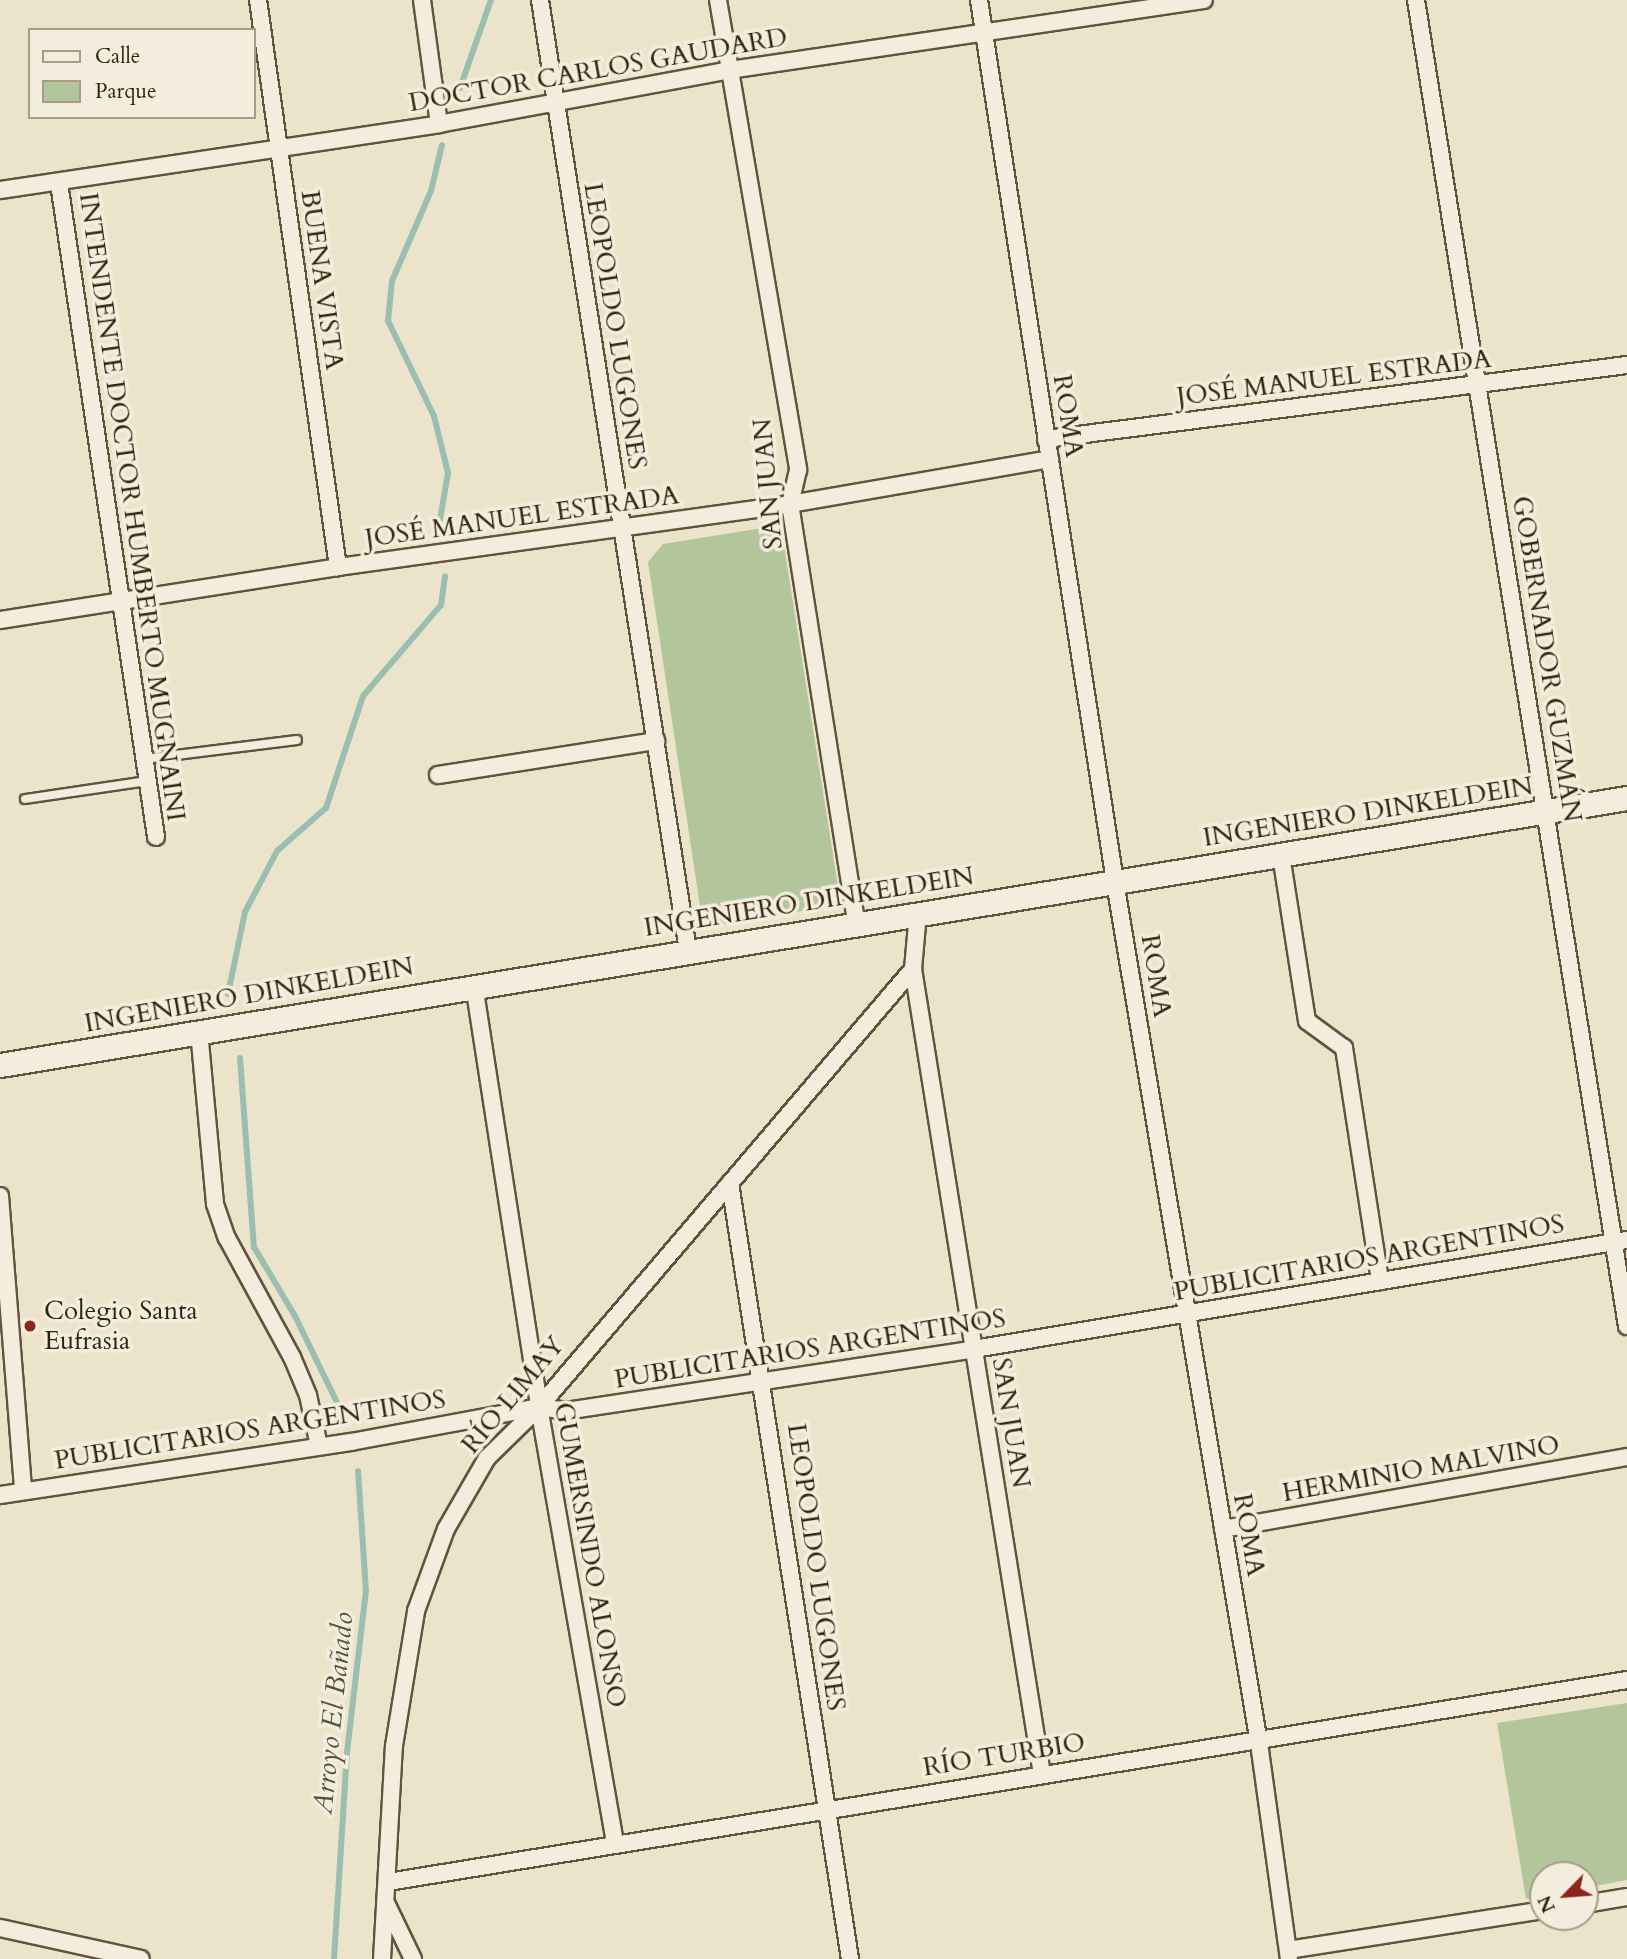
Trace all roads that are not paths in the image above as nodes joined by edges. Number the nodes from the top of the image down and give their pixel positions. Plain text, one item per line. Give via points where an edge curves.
1 (258, 0) edge
2 (422, 0) edge
3 (540, 0) edge
4 (718, 0) edge
5 (979, 0) edge
6 (1416, 0) edge
7 (1196, 1) edge
8 (985, 32) junction
9 (730, 70) junction
10 (555, 101) junction
11 (439, 124) junction
12 (278, 149) junction
13 (59, 183) junction
14 (0, 191) edge
15 (1627, 365) edge
16 (1478, 385) junction
17 (1046, 439) junction
18 (1050, 459) junction
19 (790, 504) junction
20 (622, 529) junction
21 (338, 566) junction
22 (118, 600) junction
23 (0, 620) edge
24 (297, 740) dead end
25 (656, 741) junction
26 (144, 759) junction
27 (438, 775) dead end
28 (147, 781) junction
29 (1627, 798) edge
30 (25, 799) dead end
31 (1546, 811) junction
32 (156, 838) dead end
33 (1281, 855) junction
34 (1115, 882) junction
35 (918, 913) junction
36 (856, 923) junction
37 (688, 950) junction
38 (913, 969) junction
39 (474, 985) junction
40 (199, 1031) junction
41 (0, 1065) edge
42 (730, 1183) junction
43 (0, 1196) edge
44 (1620, 1241) edge
45 (1380, 1281) junction
46 (1186, 1314) junction
47 (1627, 1326) edge
48 (974, 1349) junction
49 (764, 1381) junction
50 (539, 1407) junction
51 (319, 1446) junction
52 (1627, 1457) edge
53 (23, 1492) junction
54 (0, 1495) edge
55 (1223, 1529) junction
56 (1627, 1680) edge
57 (1259, 1742) junction
58 (1042, 1774) junction
59 (826, 1808) junction
60 (615, 1843) junction
61 (388, 1882) junction
62 (1627, 1897) edge
63 (1599, 1902) edge
64 (387, 1905) junction
65 (1529, 1912) edge
66 (0, 1928) edge
67 (1288, 1954) edge
68 (141, 1959) edge
69 (382, 1959) edge
70 (412, 1959) edge
71 (850, 1959) edge

1 - 12 street, BUENA VISTA
2 - 11 street
3 - 10 street, LEOPOLDO LUGONES
4 - 9 street, SAN JUAN
5 - 8 street, ROMA
6 - 16 street, GOBERNADOR GUZMÁN
7 - 8 street, DOCTOR CARLOS GAUDARD
8 - 9 street, DOCTOR CARLOS GAUDARD
8 - 17 street, ROMA
9 - 10 street, DOCTOR CARLOS GAUDARD
9 - 19 street, SAN JUAN via 797,470
10 - 11 street, DOCTOR CARLOS GAUDARD
10 - 20 street, LEOPOLDO LUGONES
11 - 12 street, DOCTOR CARLOS GAUDARD
12 - 13 street, DOCTOR CARLOS GAUDARD
12 - 21 street, BUENA VISTA
13 - 14 street, DOCTOR CARLOS GAUDARD
13 - 22 street, INTENDENTE DOCTOR HUMBERTO MUGNAINI
15 - 16 street, JOSÉ MANUEL ESTRADA
16 - 17 street, JOSÉ MANUEL ESTRADA
16 - 31 street, GOBERNADOR GUZMÁN
17 - 18 street, ROMA
18 - 19 street, JOSÉ MANUEL ESTRADA
18 - 34 street, ROMA
19 - 20 street, JOSÉ MANUEL ESTRADA
19 - 36 street, SAN JUAN
20 - 21 street, JOSÉ MANUEL ESTRADA
20 - 25 street, LEOPOLDO LUGONES
21 - 22 street, JOSÉ MANUEL ESTRADA
22 - 23 street, JOSÉ MANUEL ESTRADA
22 - 26 street, INTENDENTE DOCTOR HUMBERTO MUGNAINI
24 - 26 lane
25 - 27 street
25 - 37 street, LEOPOLDO LUGONES
26 - 28 street, INTENDENTE DOCTOR HUMBERTO MUGNAINI
28 - 30 lane
28 - 32 street, INTENDENTE DOCTOR HUMBERTO MUGNAINI
29 - 31 main road, INGENIERO DINKELDEIN
31 - 33 main road, INGENIERO DINKELDEIN
31 - 44 street, GOBERNADOR GUZMÁN
33 - 34 main road, INGENIERO DINKELDEIN
33 - 45 street via 1307,1021 1344,1048
34 - 35 main road, INGENIERO DINKELDEIN
34 - 46 street, ROMA
35 - 36 main road, INGENIERO DINKELDEIN
35 - 38 street, SAN JUAN
36 - 37 main road, INGENIERO DINKELDEIN
37 - 39 main road, INGENIERO DINKELDEIN
38 - 42 street, RÍO LIMAY
38 - 48 street, SAN JUAN
39 - 40 main road, INGENIERO DINKELDEIN
39 - 50 street, GUMERSINDO ALONSO
40 - 41 main road, INGENIERO DINKELDEIN
40 - 51 street via 215,1204 226,1238 292,1357 308,1395
42 - 49 street, LEOPOLDO LUGONES
42 - 50 street, RÍO LIMAY
43 - 53 street
44 - 45 street, PUBLICITARIOS ARGENTINOS
44 - 47 street, GOBERNADOR GUZMÁN
45 - 46 street, PUBLICITARIOS ARGENTINOS
46 - 48 street, PUBLICITARIOS ARGENTINOS
46 - 55 street, ROMA
48 - 49 street, PUBLICITARIOS ARGENTINOS
48 - 58 street, SAN JUAN
49 - 50 street, PUBLICITARIOS ARGENTINOS via 566,1411
49 - 59 street, LEOPOLDO LUGONES
50 - 51 street, PUBLICITARIOS ARGENTINOS
50 - 60 street, GUMERSINDO ALONSO
50 - 61 street, RÍO LIMAY via 486,1458 446,1529 416,1611 394,1746
51 - 53 street, PUBLICITARIOS ARGENTINOS
52 - 55 street, HERMINIO MALVINO
53 - 54 street, PUBLICITARIOS ARGENTINOS
55 - 57 street, ROMA
56 - 57 street, RÍO TURBIO
57 - 58 street, RÍO TURBIO
57 - 67 street, ROMA
58 - 59 street, RÍO TURBIO
59 - 60 street, RÍO TURBIO
59 - 71 street, LEOPOLDO LUGONES
60 - 61 street, RÍO TURBIO
61 - 64 street, RÍO LIMAY
62 - 63 street
64 - 69 street, RÍO LIMAY
64 - 70 street
65 - 67 street
66 - 68 street

